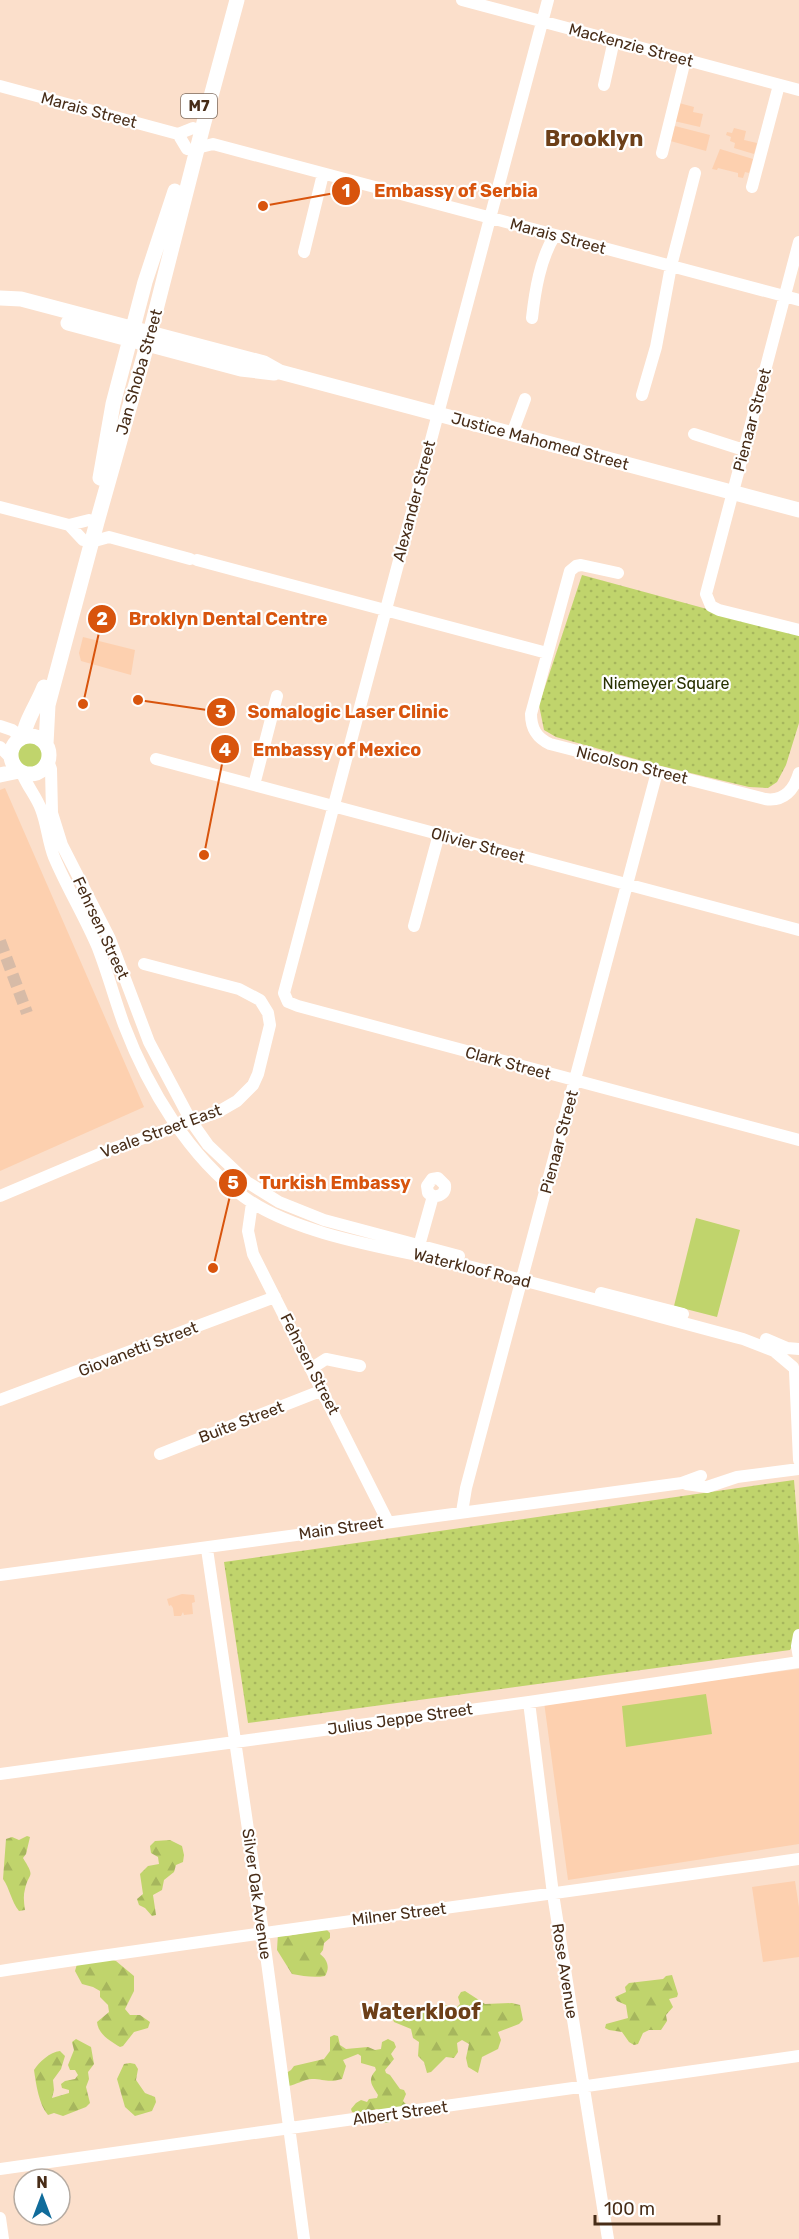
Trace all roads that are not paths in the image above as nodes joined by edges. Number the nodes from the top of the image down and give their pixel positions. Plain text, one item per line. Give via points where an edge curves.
1 (228, 0) edge
2 (237, 0) edge
3 (462, 0) edge
4 (548, 0) edge
5 (542, 21) junction
6 (614, 40) junction
7 (685, 60) junction
8 (779, 85) junction
9 (0, 86) edge
10 (604, 86) dead end
11 (799, 90) edge
12 (198, 127) junction
13 (178, 134) junction
14 (213, 144) junction
15 (192, 149) junction
16 (662, 153) dead end
17 (694, 172) dead end
18 (323, 174) junction
19 (752, 187) dead end
20 (489, 218) junction
21 (555, 235) junction
22 (799, 242) edge
23 (304, 252) dead end
24 (671, 266) junction
25 (784, 297) junction
26 (2, 298) edge
27 (799, 300) edge
28 (532, 318) dead end
29 (140, 336) junction
30 (642, 395) dead end
31 (525, 399) dead end
32 (437, 414) junction
33 (512, 434) junction
34 (694, 435) dead end
35 (744, 450) junction
36 (732, 493) junction
37 (0, 507) edge
38 (799, 510) edge
39 (93, 521) junction
40 (69, 525) junction
41 (109, 537) junction
42 (87, 541) junction
43 (618, 573) dead end
44 (385, 610) junction
45 (799, 630) edge
46 (547, 653) junction
47 (277, 696) dead end
48 (0, 726) edge
49 (46, 744) junction
50 (11, 745) edge
51 (156, 759) dead end
52 (48, 761) junction
53 (21, 772) junction
54 (657, 772) junction
55 (799, 773) edge
56 (0, 775) edge
57 (254, 785) junction
58 (332, 806) junction
59 (439, 834) junction
60 (80, 884) junction
61 (627, 884) junction
62 (414, 926) dead end
63 (799, 930) edge
64 (97, 946) junction
65 (144, 964) dead end
66 (288, 1002) joint
67 (575, 1081) junction
68 (190, 1121) junction
69 (176, 1126) junction
70 (799, 1140) edge
71 (0, 1196) edge
72 (434, 1196) dead end
73 (252, 1203) junction
74 (374, 1239) junction
75 (418, 1250) junction
76 (524, 1277) junction
77 (275, 1297) junction
78 (634, 1306) junction
79 (799, 1350) edge
80 (360, 1366) dead end
81 (312, 1368) junction
82 (796, 1371) edge
83 (323, 1390) junction
84 (0, 1400) edge
85 (160, 1454) dead end
86 (799, 1460) edge
87 (799, 1469) edge
88 (462, 1512) junction
89 (388, 1522) junction
90 (207, 1549) junction
91 (0, 1575) edge
92 (799, 1635) edge
93 (799, 1660) edge
94 (529, 1702) junction
95 (235, 1741) junction
96 (0, 1774) edge
97 (799, 1858) edge
98 (553, 1894) junction
99 (263, 1932) junction
100 (0, 1971) edge
101 (799, 2056) edge
102 (583, 2087) junction
103 (288, 2129) junction
104 (0, 2169) edge
105 (0, 2218) edge
106 (3, 2239) edge
107 (304, 2239) edge
108 (608, 2239) edge

1 - 12 main road, Jan Shoba Street / M7
2 - 12 main road, Jan Shoba Street / M7
3 - 5 street, Mackenzie Street
4 - 5 street, Alexander Street
5 - 6 street, Mackenzie Street
5 - 20 street, Alexander Street
6 - 7 street, Mackenzie Street
6 - 10 street
7 - 8 street, Mackenzie Street
7 - 16 street
8 - 11 street, Mackenzie Street
8 - 19 street
9 - 13 street, Marais Street
12 - 13 street
12 - 14 street
12 - 15 main road, Jan Shoba Street / M7
13 - 15 street
14 - 15 street, Marais Street
14 - 18 street, Marais Street
15 - 29 main road, Jan Shoba Street / M7 via 173,244
15 - 29 main road, Jan Shoba Street / M7 via 151,262
17 - 24 street
18 - 20 street, Marais Street
18 - 23 street
20 - 21 street, Marais Street
20 - 32 street, Alexander Street
21 - 24 street, Marais Street
21 - 28 street via 547,249
22 - 25 street, Pienaar Street
24 - 25 street, Marais Street
24 - 30 street via 661,325
25 - 27 street, Marais Street
25 - 35 street, Pienaar Street
26 - 29 main road, Justice Mahomed Street via 21,299
29 - 32 main road, Justice Mahomed Street via 241,369 280,372
29 - 39 main road, Jan Shoba Street / M7 via 113,404
31 - 33 street
32 - 33 main road, Justice Mahomed Street
32 - 44 street, Alexander Street
33 - 36 main road, Justice Mahomed Street
34 - 35 street
35 - 36 street, Pienaar Street
36 - 38 main road, Justice Mahomed Street
36 - 45 street, Pienaar Street via 706,588 707,599 719,610
37 - 40 street
39 - 40 street
39 - 41 street
39 - 42 main road, Jan Shoba Street / M7
40 - 42 street
41 - 42 street
41 - 44 street
42 - 49 main road, Jan Shoba Street / M7 via 48,705
42 - 50 main road, Jan Shoba Street / M7 via 39,700
43 - 46 street, Nicolson Street via 586,565 572,567
44 - 46 street
44 - 58 street, Alexander Street
46 - 54 street, Nicolson Street via 531,714 537,735 550,744
47 - 57 street
48 - 50 street
49 - 50 main road via 36,737
49 - 52 main road, M7
50 - 53 main road via 12,763
51 - 57 street, Olivier Street
52 - 53 main road via 38,773
52 - 60 street, Fehrsen Street via 53,821
53 - 56 main road
53 - 64 street, Fehrsen Street via 40,807 56,861
54 - 55 street, Nicolson Street via 774,800 789,793
54 - 61 street, Pienaar Street
57 - 58 street, Olivier Street
58 - 59 street, Olivier Street
58 - 66 street, Alexander Street via 284,987
59 - 61 street, Olivier Street
59 - 62 street
60 - 64 street via 98,933
60 - 68 street, Fehrsen Street via 110,939 149,1042
61 - 63 street, Olivier Street
61 - 67 street, Pienaar Street
64 - 69 street, Fehrsen Street via 125,1028
65 - 68 street, Veale Street East via 239,989 260,1000 268,1013 269,1032 253,1085 230,1106
66 - 67 street, Clark Street
67 - 70 street, Clark Street
67 - 76 street, Pienaar Street
68 - 69 street, Veale Street East
68 - 74 street, Waterkloof Road via 216,1155 264,1194
69 - 71 street, Veale Street East
69 - 73 street, Waterkloof Road via 215,1171
72 - 75 street
73 - 74 street, Waterkloof Road via 301,1225
73 - 77 street, Fehrsen Street via 249,1240
74 - 75 street, Waterkloof Road
75 - 76 street, Waterkloof Road
76 - 78 street, Waterkloof Road
76 - 88 street, Pienaar Street
77 - 81 street, Fehrsen Street
77 - 84 street, Giovanetti Street
78 - 79 street, Waterkloof Road via 759,1336
78 - 82 street, Waterkloof Road via 764,1346
79 - 82 street via 793,1359
80 - 81 street via 326,1359
81 - 83 street, Fehrsen Street
82 - 86 street
83 - 85 street, Buite Street
83 - 89 street, Fehrsen Street
87 - 88 street, Main Street
88 - 89 street, Main Street
89 - 90 street, Main Street
90 - 91 street, Main Street
90 - 95 street, Silver Oak Avenue
92 - 93 street
93 - 94 street, Julius Jeppe Street
94 - 95 street, Julius Jeppe Street
94 - 98 street, Rose Avenue
95 - 96 street, Julius Jeppe Street
95 - 99 street, Silver Oak Avenue
97 - 98 street, Milner Street
98 - 99 street, Milner Street
98 - 102 street, Rose Avenue
99 - 100 street, Milner Street
99 - 103 street, Silver Oak Avenue
101 - 102 street, Albert Street
102 - 103 street, Albert Street
102 - 108 street, Rose Avenue
103 - 104 street, Albert Street
103 - 107 street, Silver Oak Avenue
105 - 106 street

